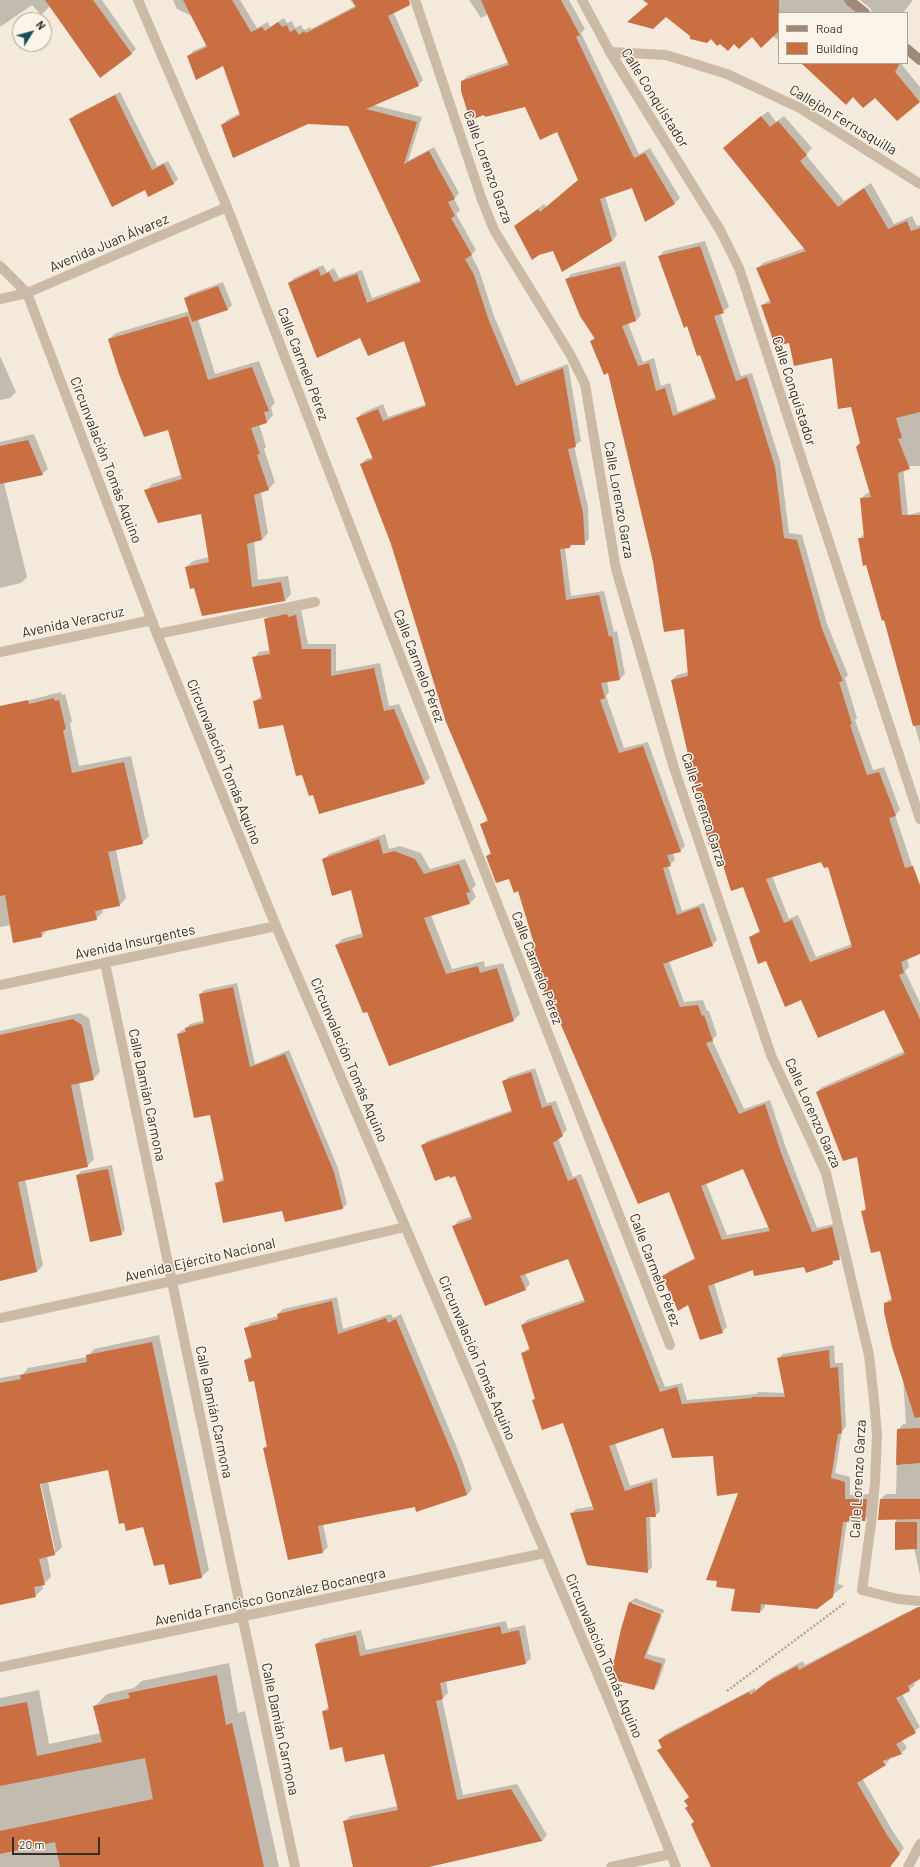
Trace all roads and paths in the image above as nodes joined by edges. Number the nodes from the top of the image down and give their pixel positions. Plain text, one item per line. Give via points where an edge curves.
1 (138, 0) edge
2 (415, 0) edge
3 (582, 0) edge
4 (850, 0) edge
5 (864, 12) edge
6 (908, 50) edge
7 (610, 52) junction
8 (920, 60) edge
9 (920, 184) edge
10 (227, 207) junction
11 (0, 266) edge
12 (27, 293) junction
13 (0, 300) edge
14 (316, 602) dead end
15 (152, 620) junction
16 (157, 634) junction
17 (0, 652) edge
18 (920, 819) edge
19 (276, 926) junction
20 (105, 963) junction
21 (0, 985) edge
22 (405, 1227) junction
23 (172, 1281) junction
24 (0, 1318) edge
25 (670, 1345) dead end
26 (545, 1553) junction
27 (862, 1590) junction
28 (920, 1601) edge
29 (242, 1617) junction
30 (0, 1667) edge
31 (727, 1691) dead end
32 (920, 1844) edge
33 (671, 1854) junction
34 (918, 1855) edge
35 (295, 1867) edge
36 (611, 1867) edge
37 (676, 1867) edge
38 (908, 1867) edge

1 - 10 street, Calle Carmelo Pérez
2 - 27 street, Calle Lorenzo Garza via 494,230 570,354 585,384 616,569 674,768 771,1055 826,1172 869,1355 874,1400 877,1435 875,1482
3 - 7 street, Calle Conquistador
4 - 5 main road
6 - 8 main road
7 - 9 street, Callejòn Ferrusquilla via 666,55 727,74 800,108
7 - 18 street, Calle Conquistador via 720,230 739,268
10 - 12 street, Avenida Juan Álvarez
10 - 25 street, Calle Carmelo Pérez
11 - 12 street, Circunvalación Tomás Aquino
12 - 13 street, Avenida Juan Álvarez
12 - 15 street, Circunvalación Tomás Aquino
14 - 16 street
15 - 16 street, Circunvalación Tomás Aquino
15 - 17 street, Avenida Veracruz
16 - 19 street, Circunvalación Tomás Aquino
19 - 20 street, Avenida Insurgentes
19 - 22 street, Circunvalación Tomás Aquino
20 - 21 street, Avenida Insurgentes
20 - 23 street, Calle Damián Carmona
22 - 23 street, Avenida Ejército Nacional
22 - 26 street, Circunvalación Tomás Aquino
23 - 24 street, Avenida Ejército Nacional
23 - 29 street, Calle Damián Carmona
26 - 29 street, Avenida Francisco González Bocanegra
26 - 33 street, Circunvalación Tomás Aquino
27 - 28 street via 898,1599
27 - 31 path
29 - 30 street, Avenida Francisco González Bocanegra
29 - 35 street, Calle Damián Carmona
32 - 34 street
33 - 36 street
33 - 37 street, Circunvalación Tomás Aquino
34 - 38 street

